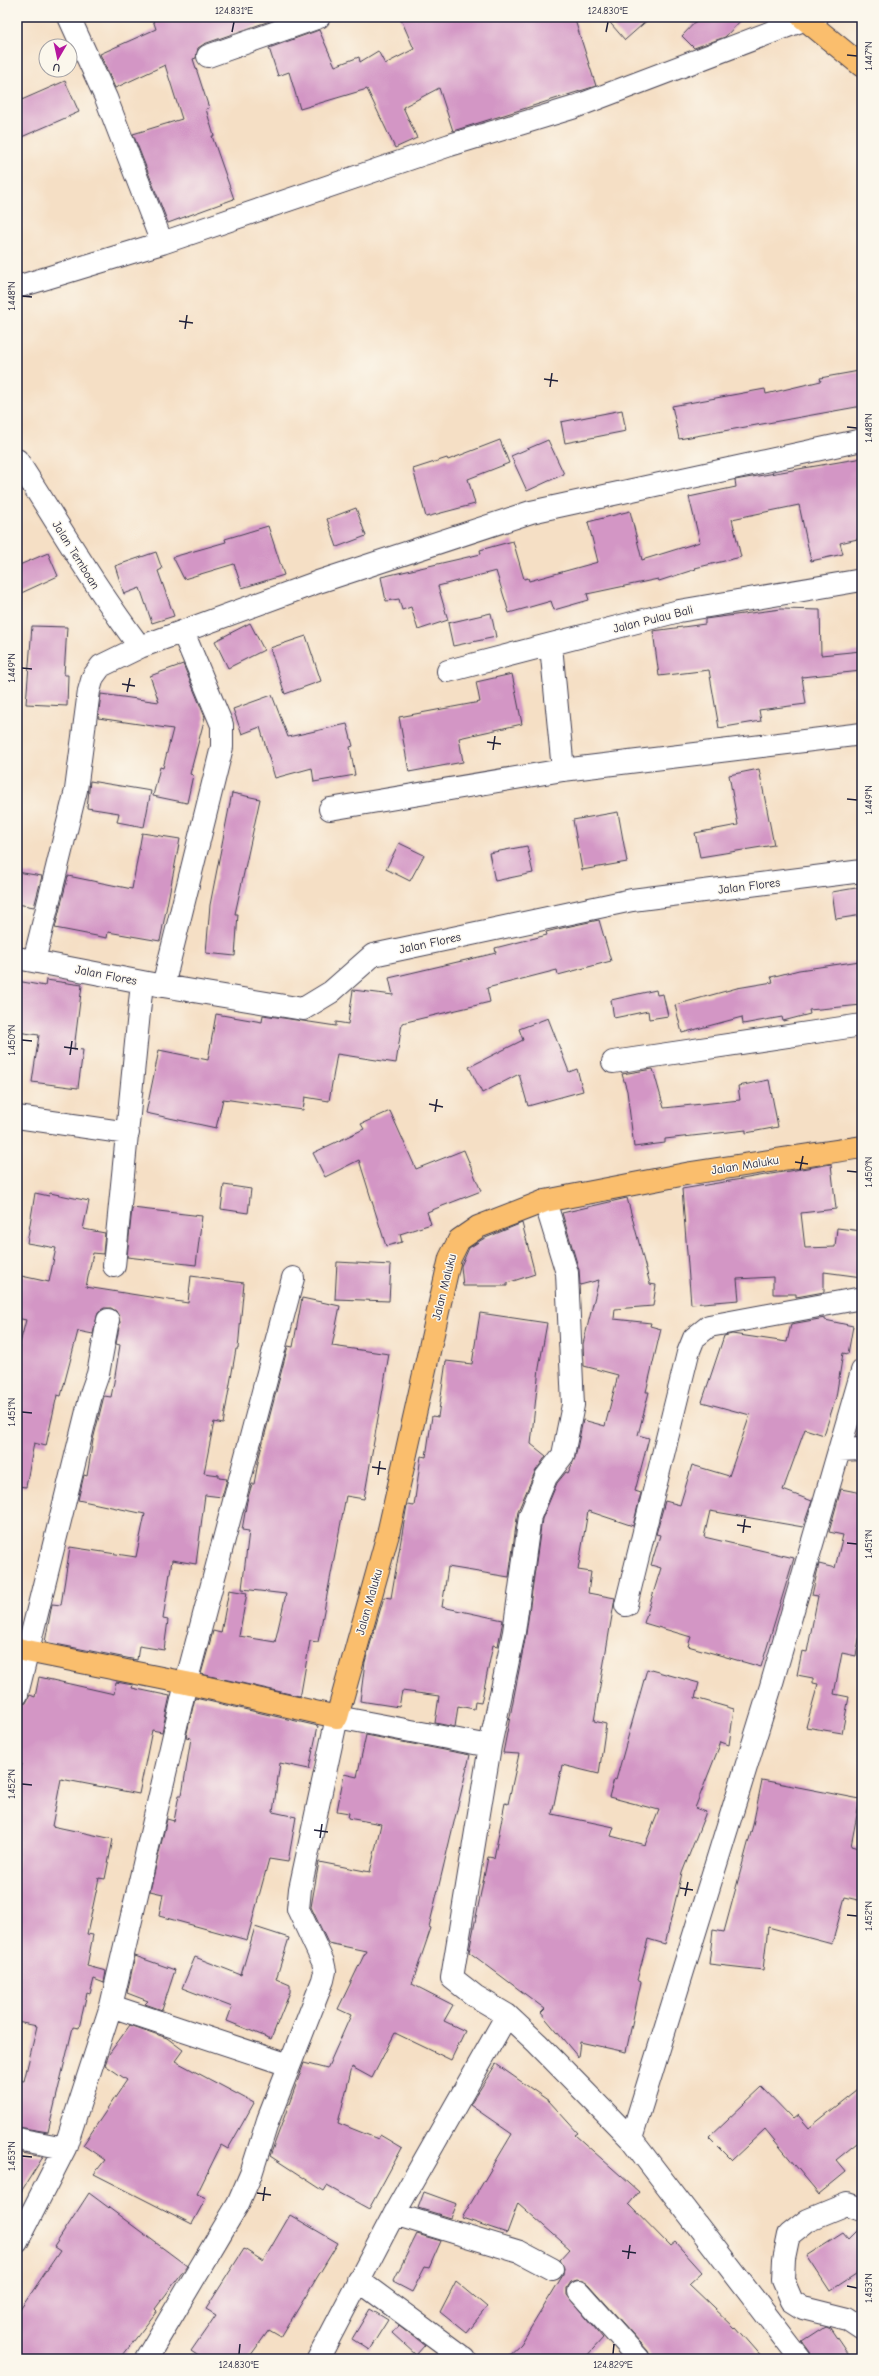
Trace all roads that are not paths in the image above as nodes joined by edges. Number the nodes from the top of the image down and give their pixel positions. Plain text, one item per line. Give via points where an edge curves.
1 (69, 17) edge
2 (319, 17) edge
3 (808, 18) edge
4 (289, 22) edge
5 (208, 56) dead end
6 (862, 66) edge
7 (162, 243) junction
8 (17, 287) edge
9 (862, 440) edge
10 (17, 460) edge
11 (862, 580) edge
12 (183, 632) junction
13 (551, 646) junction
14 (140, 647) junction
15 (448, 671) dead end
16 (862, 734) edge
17 (564, 770) junction
18 (330, 809) dead end
19 (862, 871) edge
20 (26, 960) edge
21 (142, 982) junction
22 (163, 986) junction
23 (862, 1025) edge
24 (613, 1062) dead end
25 (17, 1117) edge
26 (128, 1133) junction
27 (862, 1147) edge
28 (545, 1201) junction
29 (114, 1266) dead end
30 (293, 1278) dead end
31 (862, 1298) edge
32 (108, 1320) dead end
33 (862, 1371) edge
34 (862, 1449) edge
35 (839, 1450) junction
36 (626, 1605) dead end
37 (22, 1650) edge
38 (186, 1682) junction
39 (17, 1694) edge
40 (337, 1717) junction
41 (490, 1746) junction
42 (111, 2006) junction
43 (507, 2015) junction
44 (289, 2065) junction
45 (17, 2139) edge
46 (631, 2139) junction
47 (65, 2148) junction
48 (862, 2209) edge
49 (394, 2214) junction
50 (17, 2242) edge
51 (552, 2270) dead end
52 (358, 2280) junction
53 (579, 2292) dead end
54 (862, 2329) edge
55 (146, 2359) edge
56 (318, 2359) edge
57 (465, 2359) edge
58 (639, 2359) edge
59 (800, 2359) edge

1 - 7 street via 106,98
2 - 4 street
3 - 6 main road
3 - 7 street via 572,108 450,145
4 - 5 street
7 - 8 street
9 - 12 street via 531,512 318,582
10 - 14 street, Jalan Temboan via 80,563
11 - 13 street, Jalan Pulau Bali via 679,611
12 - 14 street
12 - 22 street via 222,725 222,747
13 - 15 street, Jalan Pulau Bali
13 - 17 street
14 - 20 street via 101,666 93,677 76,790
16 - 17 street
17 - 18 street
19 - 22 street, Jalan Flores via 632,900 373,954 331,992 303,1009
20 - 21 street, Jalan Flores
21 - 22 street, Jalan Flores
21 - 26 street
23 - 24 street
25 - 26 street
26 - 29 street
27 - 28 main road, Jalan Maluku via 691,1173
28 - 40 main road, Jalan Maluku via 478,1227 459,1240 452,1250 388,1534
28 - 41 street via 567,1274 573,1405 562,1455 543,1483 530,1516 514,1632
30 - 38 street
31 - 36 street via 709,1326 694,1338 688,1353
32 - 37 street via 98,1374
33 - 35 street
34 - 35 street
35 - 46 street via 772,1686
37 - 38 main road
37 - 39 street
38 - 40 main road
38 - 42 street
40 - 41 street
40 - 44 street via 300,1889 298,1909 325,1971
41 - 43 street via 452,1978 475,1996
42 - 44 street
42 - 47 street
43 - 46 street via 538,2043
43 - 49 street
44 - 55 street via 238,2204
45 - 47 street
46 - 59 street
47 - 50 street
48 - 54 street via 847,2204 808,2220 789,2235 783,2280 792,2301 802,2308 847,2319
49 - 51 street via 520,2252
49 - 52 street
52 - 56 street
52 - 57 street
53 - 58 street

